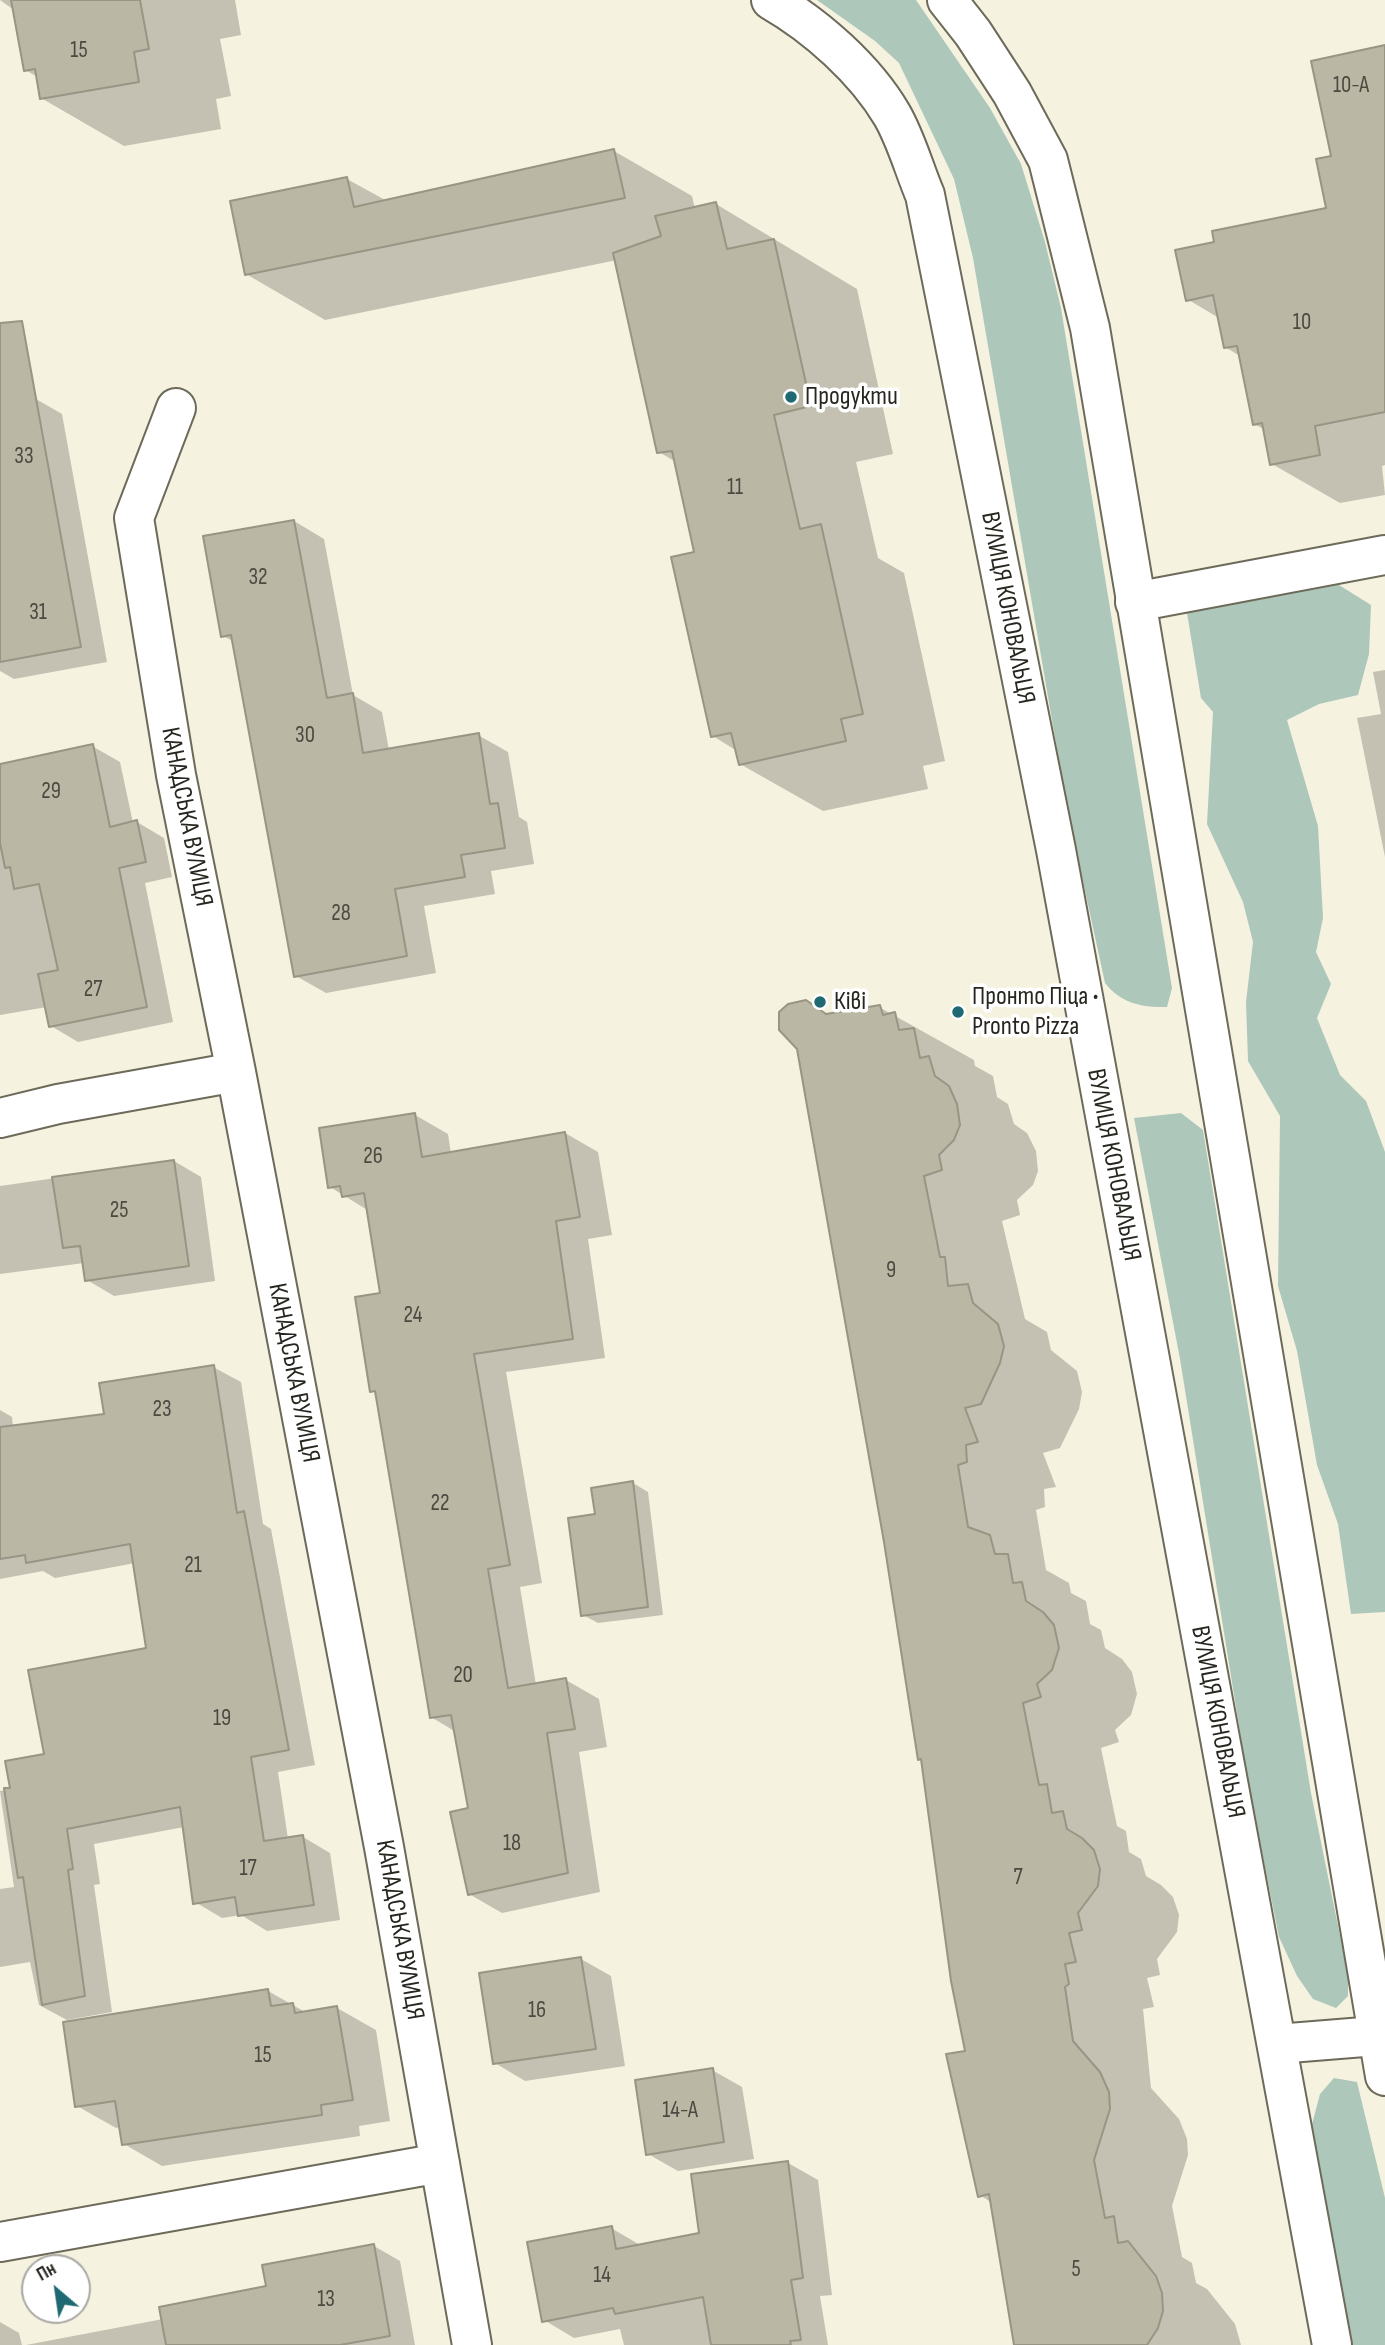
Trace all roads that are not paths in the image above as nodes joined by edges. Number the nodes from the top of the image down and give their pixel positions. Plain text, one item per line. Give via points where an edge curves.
1 (771, 0) edge
2 (947, 0) edge
3 (176, 408) dead end
4 (1385, 555) edge
5 (1135, 602) junction
6 (236, 1072) junction
7 (0, 1118) edge
8 (1380, 2035) edge
9 (1277, 2044) junction
10 (1385, 2076) edge
11 (440, 2163) junction
12 (0, 2242) edge
13 (472, 2345) edge
14 (1332, 2345) edge

1 - 9 main road, ВУЛИЦЯ КОНОВАЛЬЦЯ via 852,64 891,114 925,194 1056,850
2 - 5 main road via 1012,93 1048,160 1090,328
3 - 6 main road, КАНАДСЬКА ВУЛИЦЯ via 134,518 176,775
4 - 5 main road
5 - 8 main road
6 - 7 main road
6 - 11 main road, КАНАДСЬКА ВУЛИЦЯ
8 - 9 main road
8 - 10 main road
9 - 14 main road, ВУЛИЦЯ КОНОВАЛЬЦЯ
11 - 12 main road
11 - 13 main road, КАНАДСЬКА ВУЛИЦЯ

